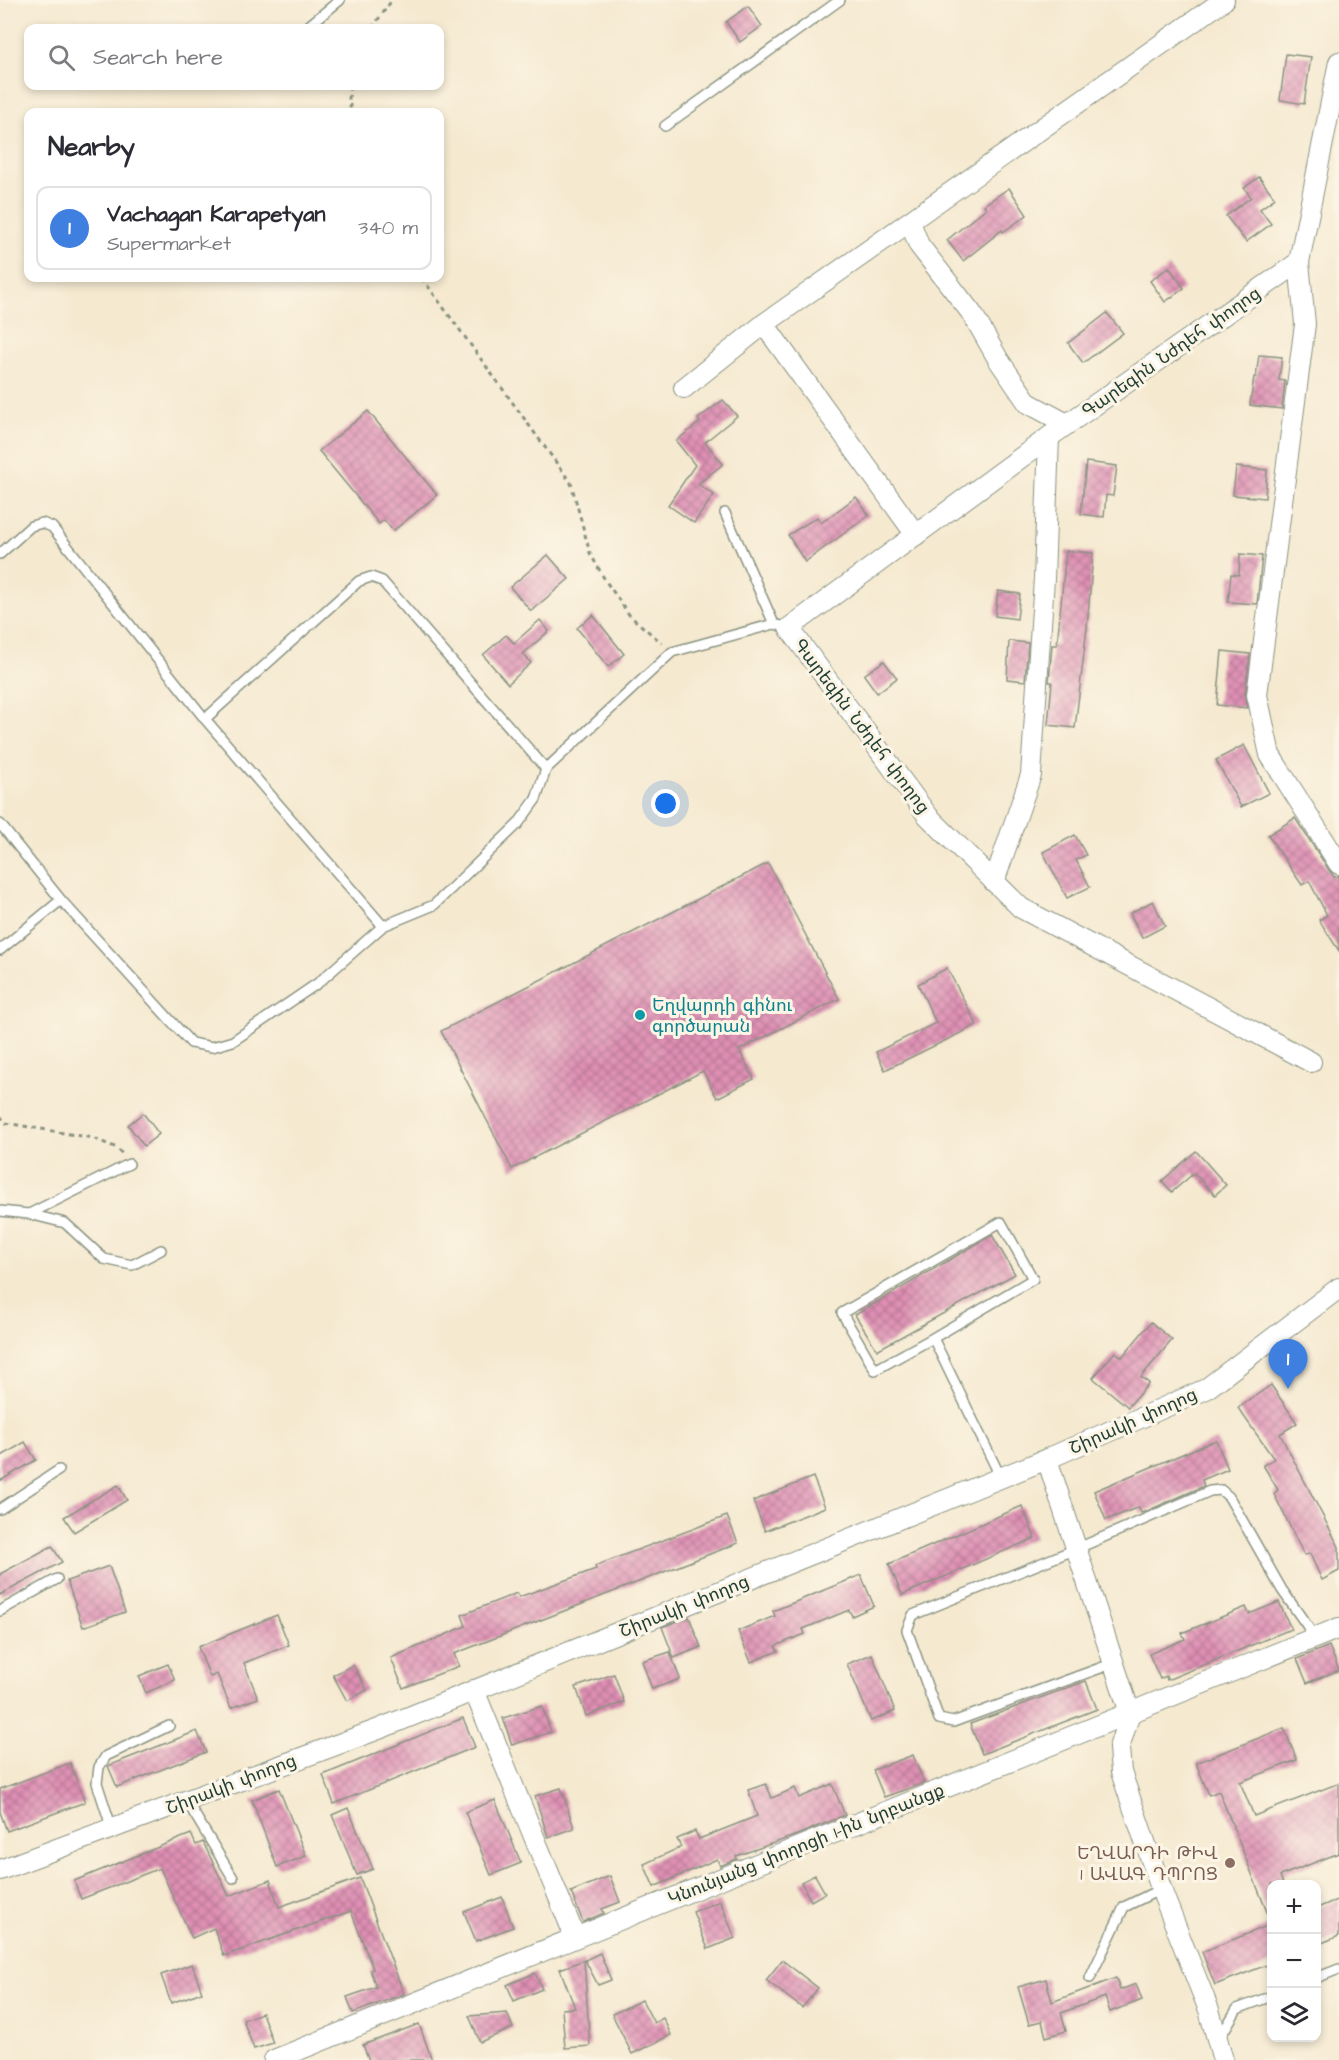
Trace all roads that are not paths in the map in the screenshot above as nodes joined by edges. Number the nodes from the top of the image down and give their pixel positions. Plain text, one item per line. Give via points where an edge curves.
1 (340, 0) edge
2 (840, 0) edge
3 (1224, 0) edge
4 (311, 24) edge
5 (1339, 62) edge
6 (665, 126) dead end
7 (910, 222) junction
8 (1299, 262) junction
9 (764, 324) junction
10 (684, 388) dead end
11 (1067, 424) junction
12 (1049, 437) junction
13 (725, 513) dead end
14 (916, 535) junction
15 (0, 554) edge
16 (782, 626) junction
17 (205, 719) junction
18 (546, 769) junction
19 (0, 824) edge
20 (1339, 864) edge
21 (994, 882) junction
22 (61, 900) junction
23 (383, 926) junction
24 (0, 950) edge
25 (1311, 1062) dead end
26 (129, 1164) road end
27 (0, 1211) edge
28 (30, 1214) junction
29 (161, 1250) dead end
30 (1339, 1288) edge
31 (933, 1338) junction
32 (1047, 1460) junction
33 (59, 1470) dead end
34 (1001, 1478) junction
35 (0, 1509) edge
36 (1076, 1549) junction
37 (57, 1579) dead end
38 (0, 1611) edge
39 (1339, 1628) edge
40 (1316, 1637) junction
41 (1114, 1663) junction
42 (474, 1690) junction
43 (1130, 1713) junction
44 (169, 1726) dead end
45 (186, 1800) junction
46 (112, 1828) junction
47 (0, 1870) edge
48 (233, 1878) dead end
49 (1161, 1889) junction
50 (575, 1938) junction
51 (1339, 1969) edge
52 (1321, 1976) edge
53 (1090, 1978) dead end
54 (1267, 1998) edge
55 (1218, 2041) junction
56 (274, 2060) edge
57 (1223, 2060) edge

1 - 4 lane
2 - 6 lane
3 - 7 street
5 - 8 street
7 - 9 street
7 - 11 street via 919,244 973,315 1028,403
8 - 11 street, Գարեգին Նժդեհ փողոց
8 - 20 street via 1305,324 1257,696 1270,755
9 - 10 street
9 - 14 street
11 - 12 street, Գարեգին Նժդեհ փողոց
12 - 14 street, Գարեգին Նժդեհ փողոց
12 - 21 street via 1031,775
13 - 16 lane
14 - 16 street, Գարեգին Նժդեհ փողոց
15 - 17 lane via 31,526 42,523 52,527
16 - 18 lane via 672,652
16 - 21 street, Գարեգին Նժդեհ փողոց via 928,816
17 - 18 lane via 359,581 371,577 382,581
17 - 23 lane
18 - 23 lane via 536,799 518,824 443,897 434,905
19 - 22 lane
21 - 25 street, Գարեգին Նժդեհ փողոց via 1021,908
22 - 23 lane via 191,1043 212,1047 233,1041 318,983
22 - 24 lane
26 - 28 lane
27 - 28 lane
28 - 29 lane via 65,1223 104,1259 132,1265
30 - 32 street, Շիրակի փողոց via 1206,1389
31 - 31 lane via 875,1370 842,1313 1001,1222 1033,1280
31 - 34 lane
32 - 34 street, Շիրակի փողոց
32 - 36 street
33 - 35 lane
34 - 42 street, Շիրակի փողոց
36 - 40 lane via 1210,1491 1221,1490 1229,1497 1282,1590
36 - 41 street
36 - 41 lane via 913,1615 907,1630 939,1719 953,1722
37 - 38 lane
39 - 40 street, Կնունյանց փողոցի 1-ին նրբանցք
40 - 43 street, Կնունյանց փողոցի 1-ին նրբանցք
41 - 43 street
42 - 45 street, Շիրակի փողոց
42 - 50 street
43 - 49 street via 1119,1748 1121,1772
43 - 50 street, Կնունյանց փողոցի 1-ին նրբանցք
44 - 46 lane via 106,1756 99,1767 97,1783
45 - 46 street, Շիրակի փողոց
45 - 48 lane
46 - 47 street, Շիրակի փողոց
49 - 53 lane via 1124,1907
49 - 55 street
50 - 56 street, Կնունյանց փողոցի 1-ին նրբանցք
51 - 52 lane
54 - 55 lane via 1237,2009
55 - 57 street

